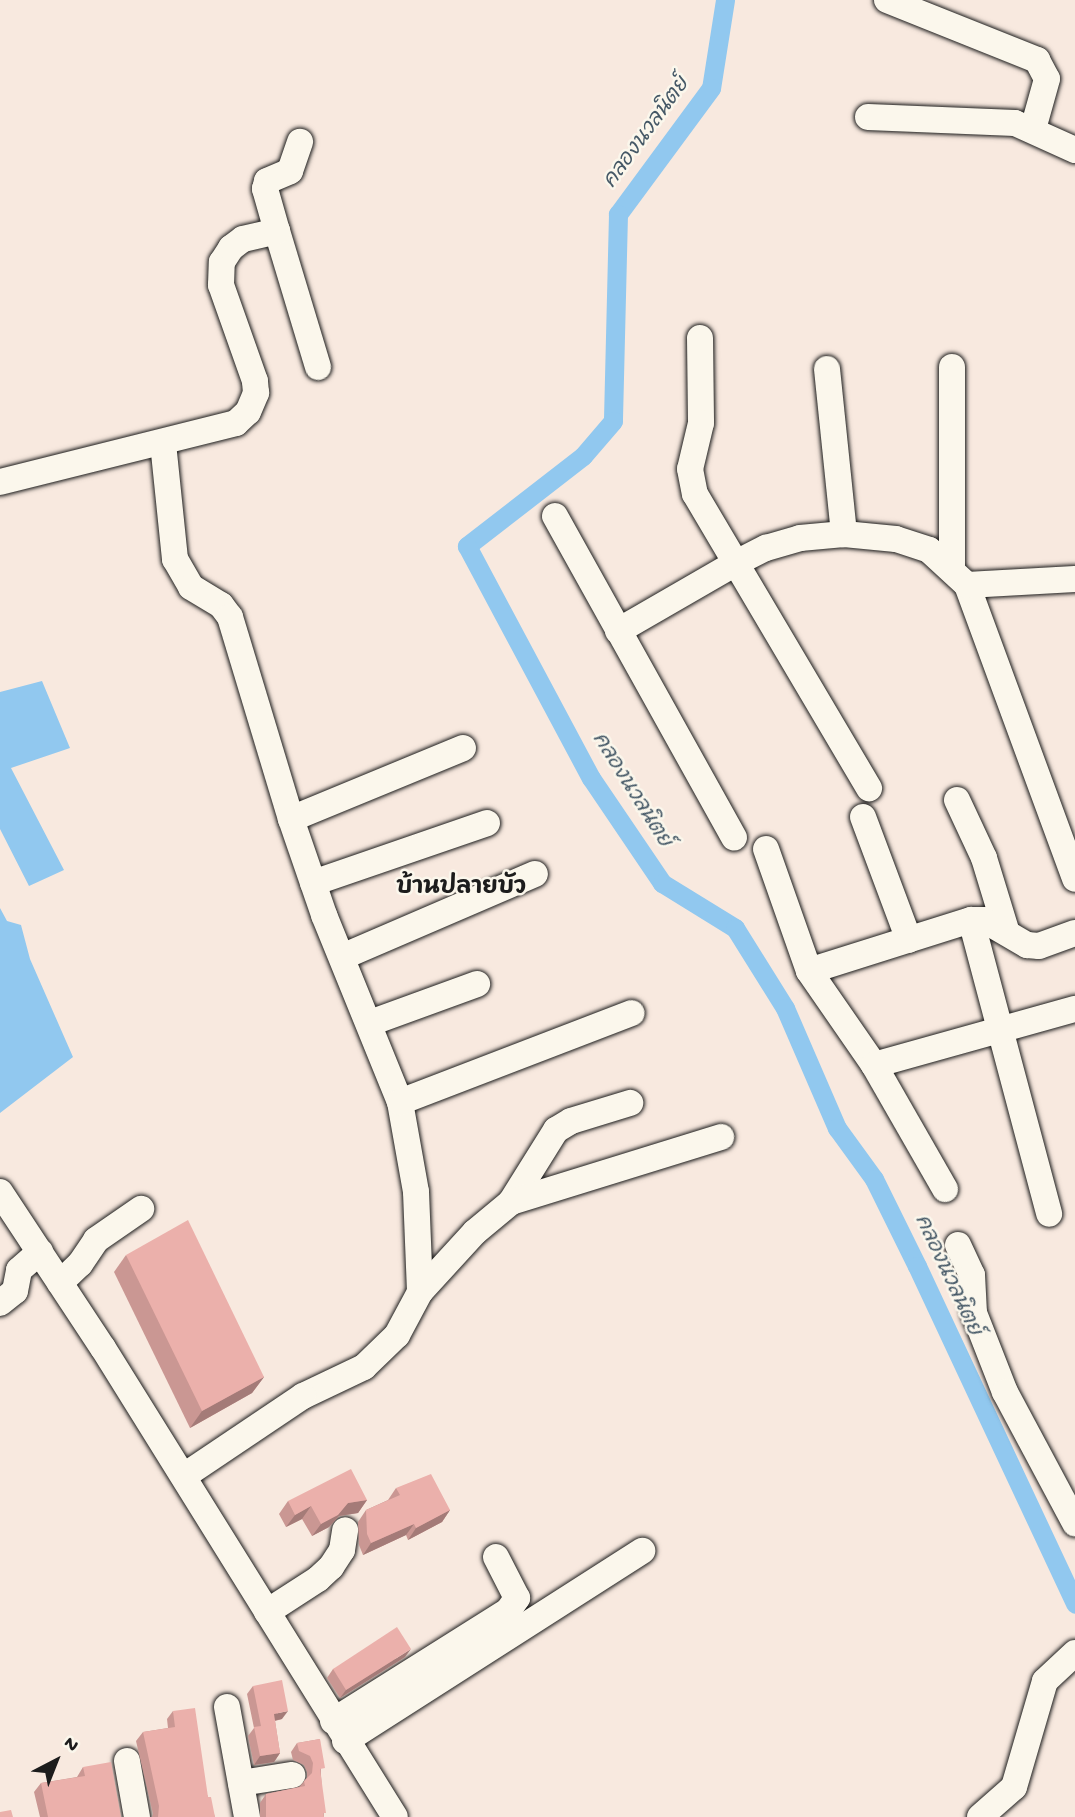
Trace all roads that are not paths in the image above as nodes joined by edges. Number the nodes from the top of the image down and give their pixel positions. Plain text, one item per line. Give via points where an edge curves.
1 (887, 0) edge
2 (868, 117) dead end
3 (1032, 129) junction
4 (300, 142) dead end
5 (1075, 150) edge
6 (276, 231) junction
7 (701, 338) dead end
8 (318, 367) dead end
9 (952, 367) dead end
10 (827, 369) dead end
11 (163, 443) junction
12 (0, 482) edge
13 (555, 516) dead end
14 (844, 534) junction
15 (734, 564) junction
16 (959, 578) junction
17 (1075, 579) edge
18 (618, 631) junction
19 (463, 748) dead end
20 (869, 788) dead end
21 (957, 800) dead end
22 (863, 817) dead end
23 (291, 819) junction
24 (487, 823) dead end
25 (734, 838) dead end
26 (766, 849) dead end
27 (535, 874) dead end
28 (1075, 879) edge
29 (313, 883) junction
30 (971, 920) junction
31 (1007, 933) junction
32 (1075, 933) edge
33 (909, 940) junction
34 (342, 957) junction
35 (809, 971) junction
36 (477, 984) dead end
37 (1075, 1009) edge
38 (632, 1013) dead end
39 (370, 1023) junction
40 (998, 1030) junction
41 (874, 1065) junction
42 (400, 1102) junction
43 (630, 1103) dead end
44 (721, 1137) dead end
45 (945, 1189) dead end
46 (0, 1192) edge
47 (511, 1202) junction
48 (141, 1209) dead end
49 (1049, 1214) dead end
50 (958, 1245) dead end
51 (40, 1252) junction
52 (61, 1283) junction
53 (420, 1292) junction
54 (0, 1303) edge
55 (184, 1476) junction
56 (1075, 1523) edge
57 (345, 1530) dead end
58 (642, 1551) dead end
59 (496, 1558) dead end
60 (267, 1612) junction
61 (1075, 1654) edge
62 (228, 1707) dead end
63 (339, 1731) junction
64 (127, 1760) dead end
65 (292, 1774) dead end
66 (241, 1783) junction
67 (137, 1817) edge
68 (247, 1817) edge
69 (395, 1817) edge
70 (980, 1817) edge

1 - 3 street via 1037,60 1047,79
2 - 3 street via 997,121
3 - 5 street
4 - 6 street via 290,171 268,181 265,189
6 - 8 street
6 - 11 street via 243,239 222,262 221,285 255,381 257,393 248,412 236,424
7 - 15 street via 701,423 690,469 695,494
9 - 16 street
10 - 14 street
11 - 12 street
11 - 23 street via 176,559 191,587 230,617
13 - 18 street
14 - 15 street via 800,538
14 - 16 street via 897,539 929,550
15 - 18 street
15 - 20 street
16 - 17 street
16 - 28 street
18 - 25 street
19 - 23 street
21 - 31 street via 984,858
22 - 33 street
23 - 29 street
24 - 29 street
26 - 35 street
27 - 34 street
29 - 34 street
30 - 31 street via 984,920
30 - 33 street
30 - 40 street
31 - 32 street via 1027,945 1039,946
33 - 35 street
34 - 39 street
35 - 41 street
36 - 39 street
37 - 40 street
38 - 42 street
39 - 42 street
40 - 41 street
40 - 49 street
41 - 45 street
42 - 53 street via 416,1192
43 - 47 street via 556,1130
44 - 47 street
46 - 51 street
47 - 53 street via 475,1232
48 - 52 street via 96,1240
50 - 56 street via 972,1275 974,1313 1005,1392
51 - 52 street
51 - 54 street via 19,1270 15,1291
52 - 55 street
53 - 55 street via 397,1335 364,1367 303,1396
55 - 60 street
57 - 60 street via 342,1550 331,1567
58 - 63 street
59 - 63 street via 517,1598 508,1611
60 - 63 street
61 - 70 street via 1045,1681 1014,1787
62 - 66 street
63 - 69 street
64 - 67 street
65 - 66 street
66 - 68 street

